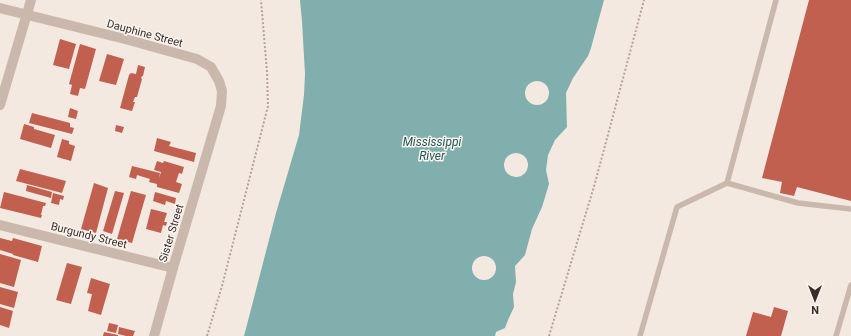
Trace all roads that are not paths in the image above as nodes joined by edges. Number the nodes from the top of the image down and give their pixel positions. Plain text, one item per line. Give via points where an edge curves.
1 (31, 0) edge
2 (776, 0) edge
3 (0, 8) edge
4 (27, 14) junction
5 (0, 105) edge
6 (213, 137) joint
7 (727, 183) junction
8 (851, 209) edge
9 (0, 225) edge
10 (173, 268) junction
11 (851, 285) edge
12 (154, 336) edge
13 (640, 336) edge
14 (836, 336) edge

1 - 4 street
2 - 7 lane
3 - 4 street, Dauphine Street
4 - 5 street
4 - 6 street, Dauphine Street via 197,59 211,67 222,86 221,106
6 - 10 street, Sister Street
7 - 8 lane via 798,203
7 - 13 lane via 677,207
9 - 10 street, Burgundy Street
10 - 12 street, Sister Street
11 - 14 lane

